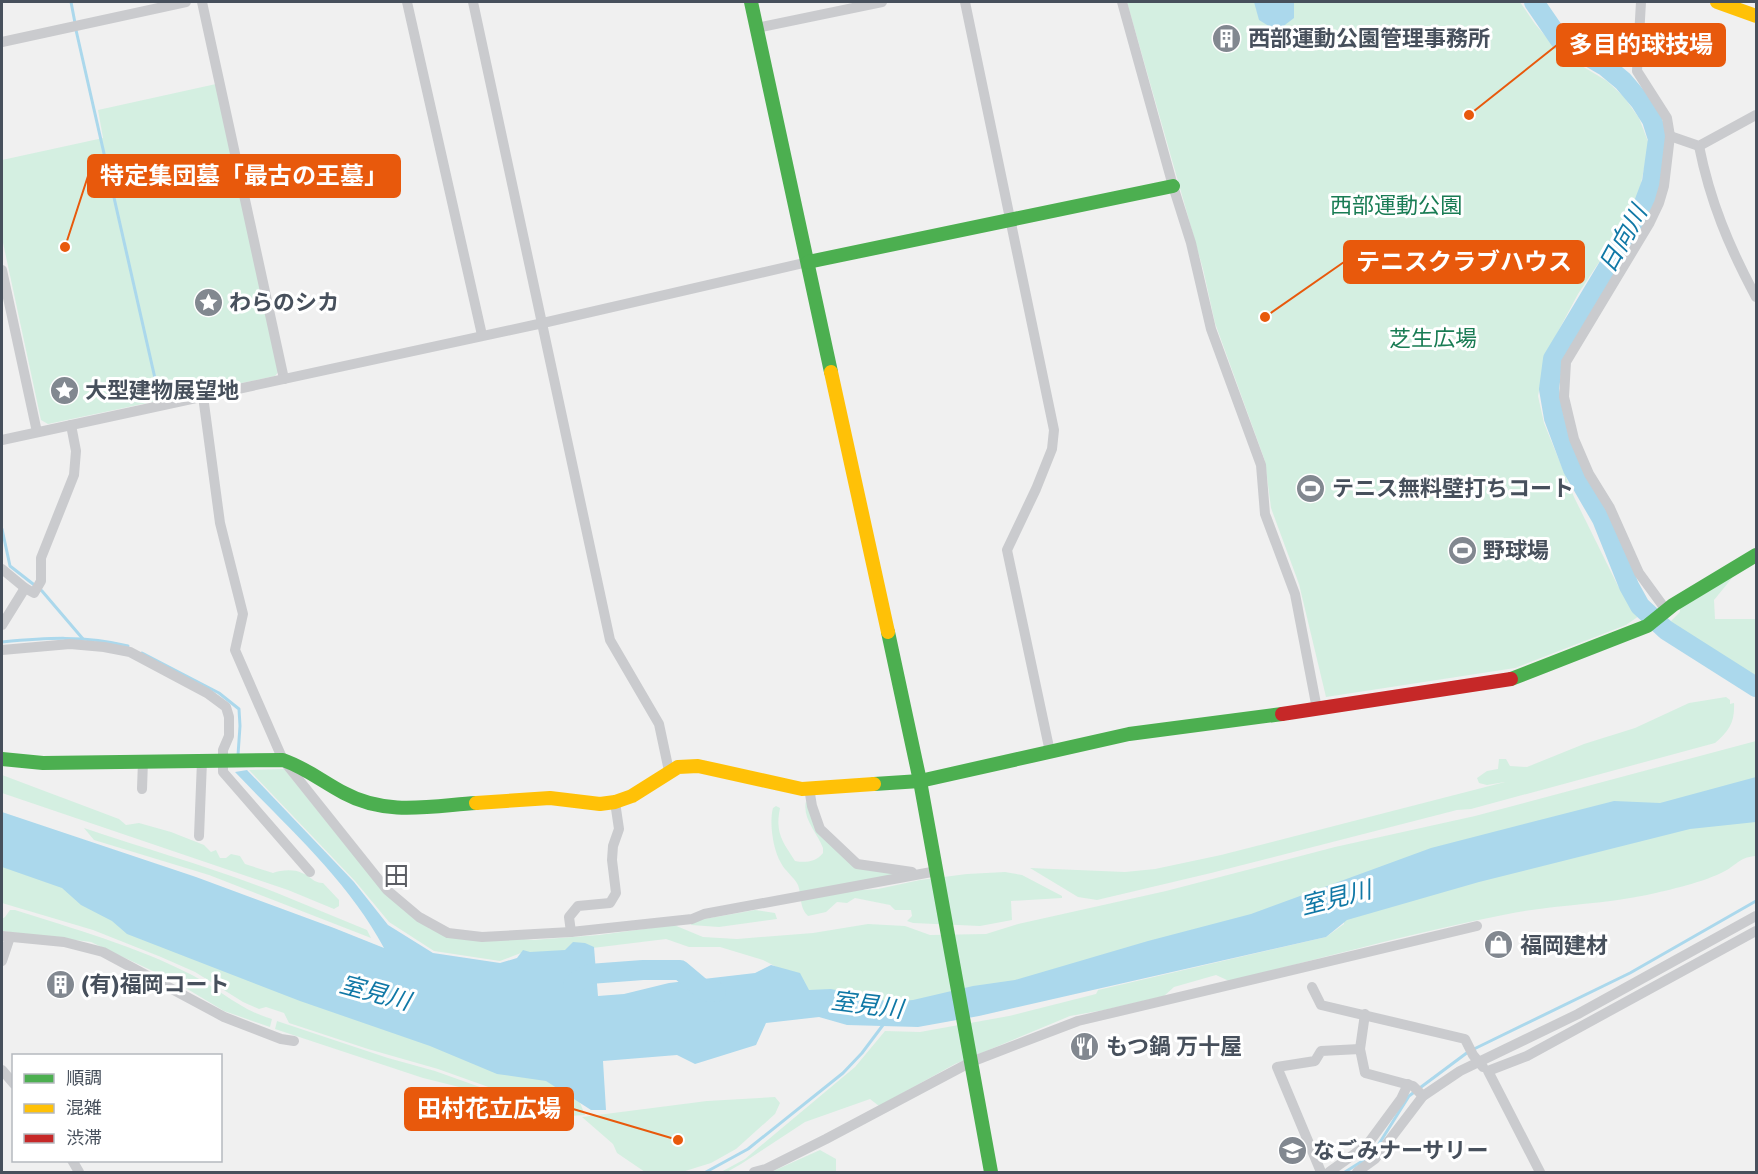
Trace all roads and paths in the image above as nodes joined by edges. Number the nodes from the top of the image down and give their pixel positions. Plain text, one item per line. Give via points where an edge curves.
1 (186, 2) edge
2 (202, 2) edge
3 (407, 2) edge
4 (473, 2) edge
5 (751, 2) edge
6 (882, 2) edge
7 (965, 2) edge
8 (1122, 2) edge
9 (1641, 2) edge
10 (1717, 2) edge
11 (1756, 16) edge
12 (757, 28) junction
13 (2, 42) edge
14 (1756, 115) edge
15 (1670, 136) junction
16 (1699, 146) junction
17 (1173, 186) junction
18 (1010, 221) junction
19 (808, 262) junction
20 (2, 270) edge
21 (1756, 297) edge
22 (543, 323) junction
23 (482, 335) junction
24 (284, 379) junction
25 (203, 396) junction
26 (71, 425) junction
27 (37, 432) junction
28 (2, 440) edge
29 (1756, 555) edge
30 (2, 568) edge
31 (29, 590) junction
32 (1666, 610) junction
33 (2, 625) edge
34 (2, 650) edge
35 (1317, 709) junction
36 (1050, 752) junction
37 (2, 759) edge
38 (283, 760) junction
39 (143, 761) junction
40 (202, 761) junction
41 (222, 761) junction
42 (669, 771) junction
43 (920, 781) junction
44 (809, 788) junction
45 (141, 789) dead end
46 (615, 802) junction
47 (199, 836) dead end
48 (310, 872) dead end
49 (932, 873) junction
50 (1756, 916) edge
51 (1477, 926) dead end
52 (1756, 931) edge
53 (571, 932) junction
54 (6, 936) edge
55 (2, 961) edge
56 (1312, 987) dead end
57 (1365, 1014) junction
58 (294, 1041) dead end
59 (1360, 1049) junction
60 (1475, 1059) junction
61 (971, 1062) junction
62 (2, 1070) edge
63 (1488, 1071) junction
64 (12, 1082) edge
65 (1410, 1085) junction
66 (1423, 1096) junction
67 (754, 1173) edge
68 (990, 1173) edge
69 (1321, 1173) edge
70 (1329, 1173) edge
71 (1357, 1173) edge
72 (1540, 1173) edge

1 - 13 street
2 - 24 street
3 - 23 street
4 - 22 street
5 - 12 street
6 - 12 street
7 - 18 street
8 - 17 street
9 - 15 street via 1637,70 1667,118
10 - 11 street
12 - 19 street
14 - 16 street
15 - 16 street
15 - 32 street via 1659,203 1566,362 1564,397 1574,439 1589,474 1610,507 1639,573
16 - 21 street via 1709,194
17 - 18 street
17 - 35 street via 1211,329 1261,465 1265,514 1295,594
18 - 19 street
18 - 36 street via 1054,430 1052,449 1007,550
19 - 22 street
19 - 43 street
20 - 27 street
22 - 23 street
22 - 42 street via 610,640 659,724
23 - 24 street
24 - 25 street
25 - 26 street
25 - 38 street via 220,523 243,614 235,650
26 - 27 street
26 - 31 street via 76,452 74,475 41,558 41,581
27 - 28 street
29 - 32 street
30 - 31 street
31 - 33 street
32 - 35 street via 1647,626 1513,679
34 - 41 street via 70,644 130,652 226,707 230,736
35 - 36 street via 1129,734
36 - 43 street
37 - 39 street via 43,763
38 - 41 street
38 - 46 street via 302,766 345,794 393,809 550,798
38 - 53 street via 387,890 419,917 448,933 482,937
39 - 40 street
39 - 45 street
40 - 41 street
40 - 47 street
41 - 48 street via 223,772
42 - 44 street via 698,766
42 - 46 street via 632,796
43 - 44 street
43 - 49 street
44 - 49 street via 820,829 857,864
46 - 53 street via 619,829 612,860 616,893 610,903 578,906 569,917
49 - 53 street via 692,919
49 - 61 street
50 - 60 street via 1528,1040
51 - 61 street via 1078,1021
52 - 63 street via 1527,1056
54 - 55 street
54 - 58 street via 64,942 104,952 224,1017
56 - 57 street via 1321,1005
57 - 59 street
57 - 60 street via 1465,1039
59 - 65 street via 1365,1073
59 - 69 street via 1321,1050 1315,1061 1276,1067
60 - 63 street
60 - 66 street
61 - 67 street
61 - 68 street
62 - 64 street
63 - 72 street
65 - 66 street
65 - 70 street via 1367,1145
66 - 71 street via 1375,1159

